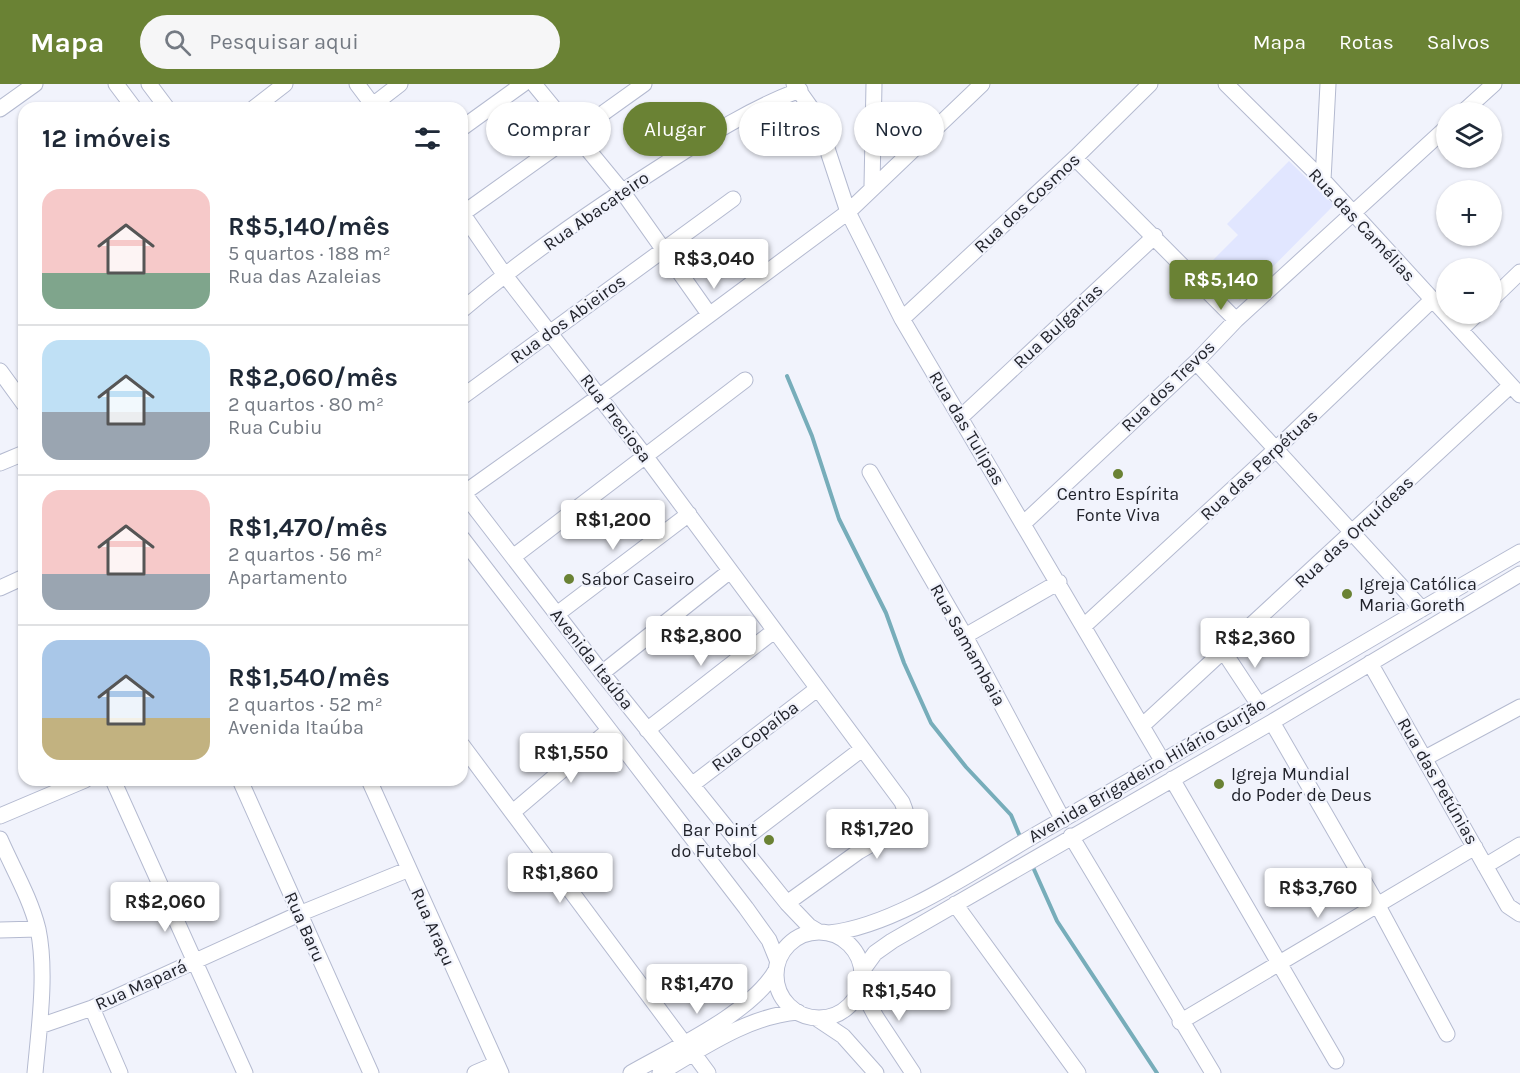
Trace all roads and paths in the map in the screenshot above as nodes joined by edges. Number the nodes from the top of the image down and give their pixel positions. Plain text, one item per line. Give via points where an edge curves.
1 (35, 84) edge
2 (116, 84) edge
3 (149, 84) edge
4 (285, 84) edge
5 (357, 84) edge
6 (400, 84) edge
7 (523, 84) edge
8 (534, 84) edge
9 (644, 84) edge
10 (874, 84) edge
11 (982, 84) edge
12 (1150, 84) edge
13 (1226, 84) edge
14 (1328, 84) edge
15 (1494, 84) edge
16 (797, 87) edge
17 (130, 102) edge
18 (162, 102) edge
19 (262, 102) edge
20 (369, 102) edge
21 (378, 102) edge
22 (550, 102) edge
23 (1474, 102) edge
24 (611, 107) edge
25 (0, 109) edge
26 (468, 124) edge
27 (1436, 137) edge
28 (543, 156) edge
29 (595, 156) edge
30 (1075, 158) junction
31 (1323, 180) junction
32 (872, 186) junction
33 (622, 191) junction
34 (733, 200) dead end
35 (468, 210) edge
36 (848, 212) junction
37 (1352, 214) junction
38 (468, 223) edge
39 (1155, 236) junction
40 (664, 248) junction
41 (1520, 272) edge
42 (504, 274) junction
43 (1502, 289) edge
44 (1432, 300) junction
45 (468, 304) edge
46 (709, 314) junction
47 (902, 319) junction
48 (1236, 320) junction
49 (1466, 324) edge
50 (1461, 329) junction
51 (549, 332) junction
52 (1196, 362) junction
53 (0, 371) edge
54 (745, 380) dead end
55 (1515, 391) edge
56 (468, 393) edge
57 (18, 396) edge
58 (600, 396) junction
59 (961, 417) junction
60 (1275, 450) junction
61 (18, 456) edge
62 (646, 457) junction
63 (0, 463) edge
64 (870, 472) dead end
65 (468, 488) edge
66 (468, 498) edge
67 (689, 514) junction
68 (1024, 524) junction
69 (1354, 533) junction
70 (468, 546) edge
71 (1520, 552) edge
72 (513, 557) junction
73 (730, 571) junction
74 (1520, 574) edge
75 (18, 580) edge
76 (1059, 582) junction
77 (0, 588) edge
78 (1422, 609) junction
79 (557, 614) junction
80 (1084, 626) junction
81 (774, 631) junction
82 (965, 636) junction
83 (1224, 652) junction
84 (1370, 663) junction
85 (602, 673) junction
86 (818, 689) junction
87 (1259, 705) junction
88 (1520, 707) edge
89 (1272, 722) junction
90 (1143, 725) junction
91 (647, 730) junction
92 (608, 731) junction
93 (862, 749) junction
94 (468, 753) edge
95 (1425, 758) junction
96 (1163, 762) junction
97 (1172, 779) junction
98 (693, 784) junction
99 (71, 786) edge
100 (116, 786) edge
101 (243, 786) edge
102 (372, 786) edge
103 (513, 812) junction
104 (0, 816) edge
105 (1063, 820) junction
106 (1071, 836) junction
107 (0, 839) edge
108 (739, 843) junction
109 (1520, 845) edge
110 (1475, 846) junction
111 (1485, 866) junction
112 (407, 870) junction
113 (787, 903) junction
114 (955, 903) junction
115 (1377, 904) junction
116 (299, 914) junction
117 (1520, 914) edge
118 (38, 929) junction
119 (0, 930) edge
120 (824, 932) junction
121 (195, 961) junction
122 (1277, 962) junction
123 (777, 966) junction
124 (862, 970) junction
125 (860, 987) junction
126 (92, 1008) junction
127 (798, 1012) junction
128 (816, 1018) junction
129 (1180, 1022) junction
130 (40, 1026) junction
131 (1447, 1034) dead end
132 (689, 1048) junction
133 (1336, 1061) dead end
134 (498, 1069) edge
135 (35, 1073) edge
136 (120, 1073) edge
137 (245, 1073) edge
138 (371, 1073) edge
139 (475, 1073) edge
140 (631, 1073) edge
141 (660, 1073) edge
142 (708, 1073) edge
143 (876, 1073) edge
144 (913, 1073) edge
145 (1078, 1073) edge
146 (1213, 1073) edge

1 - 25 street
2 - 17 street
3 - 18 street
4 - 19 street
5 - 20 street
6 - 21 street
7 - 26 street
8 - 22 street
9 - 24 street
10 - 32 street
11 - 32 street
12 - 30 street, Rua dos Cosmos
13 - 31 street, Rua das Camélias
14 - 31 street
15 - 23 street
16 - 33 street, Rua Abacateiro via 735,118
16 - 36 street, Rua das Tulipas via 816,115
27 - 37 street, Rua dos Trevos
28 - 35 street
29 - 33 street
30 - 39 street
30 - 47 street, Rua dos Cosmos
31 - 37 street, Rua das Camélias
32 - 36 street
33 - 40 street
33 - 42 street, Rua Abacateiro
34 - 40 street, Rua dos Abieiros
36 - 46 street
36 - 47 street, Rua das Tulipas
37 - 44 street, Rua das Camélias
37 - 48 street, Rua dos Trevos
38 - 42 street, Rua Preciosa
39 - 48 street
39 - 59 street, Rua Bulgarias
40 - 46 street
40 - 51 street, Rua dos Abieiros
41 - 43 street
42 - 45 street, Rua Abacateiro
42 - 51 street, Rua Preciosa
44 - 50 street, Rua das Camélias
44 - 60 street, Rua das Perpétuas
46 - 58 street
47 - 59 street, Rua das Tulipas
48 - 52 street, Rua dos Trevos
49 - 50 street
50 - 55 street, Rua das Camélias
51 - 56 street, Rua dos Abieiros
51 - 58 street, Rua Preciosa
52 - 60 street
52 - 68 street, Rua dos Trevos
53 - 57 street
54 - 62 street
55 - 69 street, Rua das Orquídeas
58 - 62 street, Rua Preciosa
58 - 65 street
59 - 68 street, Rua das Tulipas
60 - 69 street
60 - 80 street, Rua das Perpétuas
61 - 63 street
62 - 67 street, Rua Preciosa
62 - 72 street
64 - 82 street, Rua Samambaia
66 - 72 street, Avenida Itaúba
67 - 73 street, Rua Preciosa
67 - 79 street
68 - 76 street, Rua das Tulipas
69 - 78 street
69 - 83 street, Rua das Orquídeas
70 - 92 street, Avenida Itaúba
71 - 78 street, Avenida Brigadeiro Hilário Gurjão
72 - 79 street, Avenida Itaúba
73 - 81 street, Rua Preciosa
73 - 85 street
74 - 84 street, Avenida Brigadeiro Hilário Gurjão
75 - 77 street
76 - 80 street, Rua das Tulipas
76 - 82 street
78 - 87 street, Avenida Brigadeiro Hilário Gurjão
79 - 85 street, Avenida Itaúba
80 - 90 street, Rua das Tulipas
81 - 86 street, Rua Preciosa
81 - 91 street
82 - 105 street, Rua Samambaia
83 - 87 street
83 - 90 street, Rua das Orquídeas
84 - 89 street, Avenida Brigadeiro Hilário Gurjão
84 - 95 street, Rua das Petúnias
85 - 91 street, Avenida Itaúba
86 - 93 street, Rua Preciosa
86 - 98 street, Rua Copaíba
87 - 96 street, Avenida Brigadeiro Hilário Gurjão
88 - 95 street
89 - 97 street, Avenida Brigadeiro Hilário Gurjão
89 - 115 street
90 - 96 street, Rua das Tulipas
91 - 98 street, Avenida Itaúba
92 - 103 street
92 - 123 street, Avenida Itaúba via 747,909 769,940
93 - 108 street
93 - 113 street, Rua Preciosa via 905,810 898,829 858,852
94 - 103 street
95 - 110 street, Rua das Petúnias
96 - 105 street, Avenida Brigadeiro Hilário Gurjão
97 - 106 street, Avenida Brigadeiro Hilário Gurjão
97 - 122 street
98 - 108 street, Avenida Itaúba
99 - 104 street
100 - 121 street
101 - 116 street, Rua Baru
102 - 112 street, Rua Araçu
103 - 132 street
105 - 120 street, Avenida Brigadeiro Hilário Gurjão via 885,920 852,931
106 - 114 street, Avenida Brigadeiro Hilário Gurjão
106 - 129 street
107 - 118 street via 27,895
108 - 113 street, Avenida Itaúba
109 - 111 street
110 - 111 street, Rua das Petúnias
110 - 115 street
111 - 117 street, Rua das Petúnias via 1504,900
112 - 116 street, Rua Mapará
112 - 134 street, Rua Araçu
113 - 120 street, Avenida Itaúba via 808,926
114 - 124 street, Avenida Brigadeiro Hilário Gurjão via 892,940
114 - 145 street
115 - 122 street
115 - 131 street
116 - 121 street, Rua Mapará
116 - 138 street, Rua Baru
118 - 119 street
118 - 130 street
120 - 123 street via 793,940
120 - 124 street via 839,937 855,951
121 - 126 street, Rua Mapará
121 - 137 street
122 - 129 street
122 - 133 street
123 - 127 street via 776,980 783,999
123 - 132 street via 759,993
124 - 125 street
125 - 128 street via 844,1010
125 - 144 street
126 - 130 street, Rua Mapará
126 - 136 street
127 - 128 street
127 - 132 street via 772,1016
128 - 143 street via 843,1036
129 - 146 street
130 - 135 street
132 - 140 street
132 - 141 street
132 - 142 street
134 - 139 street

